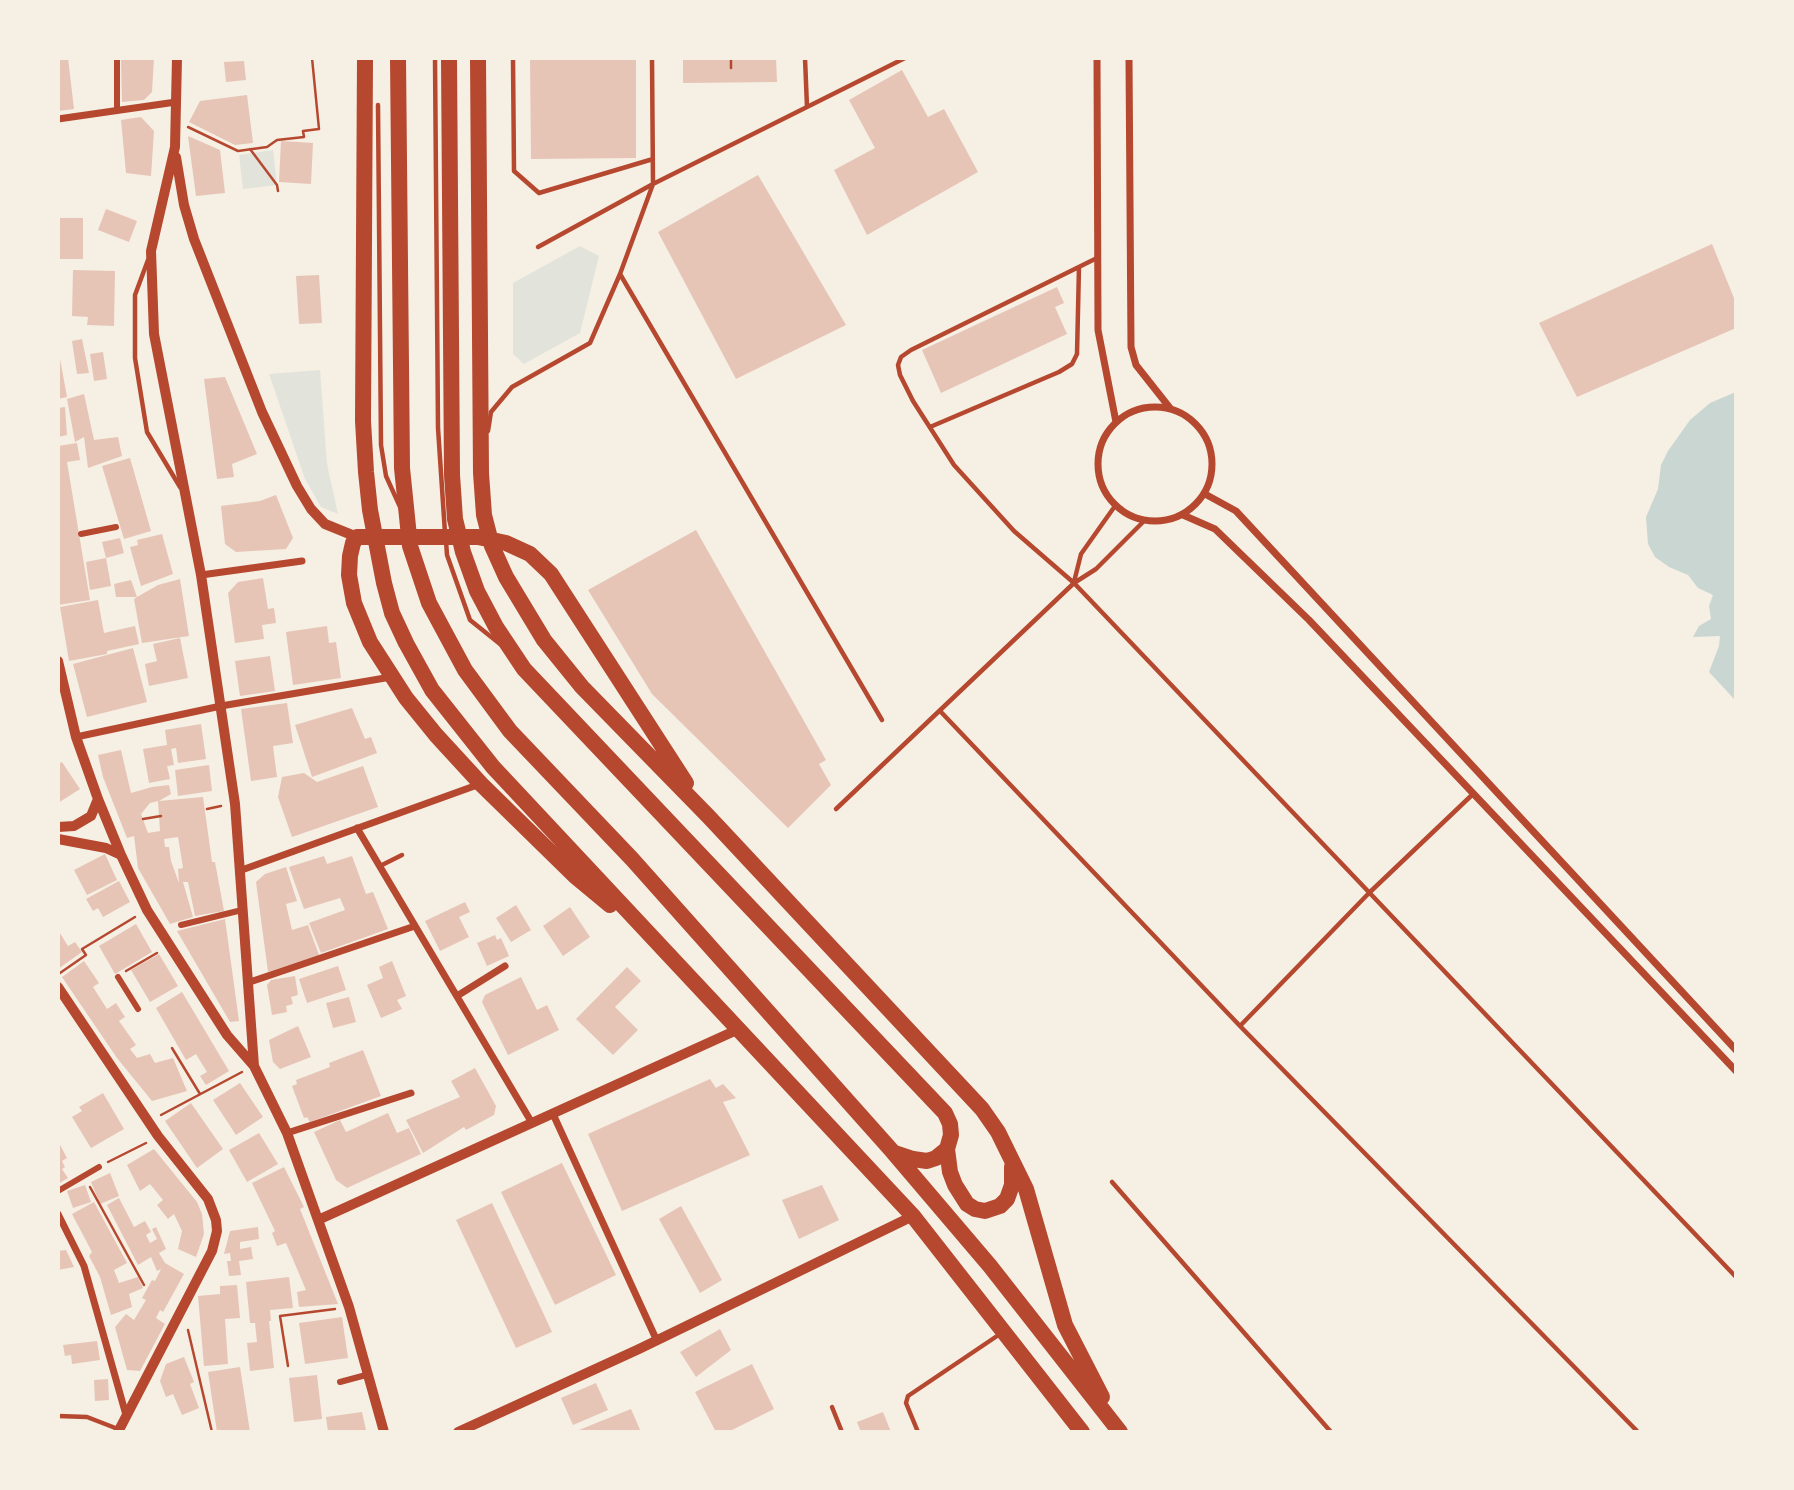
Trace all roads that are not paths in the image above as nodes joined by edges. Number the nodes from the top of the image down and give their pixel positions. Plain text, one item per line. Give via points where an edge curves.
1 (117, 58) edge
2 (177, 58) edge
3 (365, 58) edge
4 (398, 58) edge
5 (435, 58) edge
6 (449, 58) edge
7 (478, 58) edge
8 (513, 58) edge
9 (652, 58) edge
10 (805, 58) edge
11 (905, 58) edge
12 (1097, 58) edge
13 (1129, 58) edge
14 (176, 102) junction
15 (378, 105) dead end
16 (807, 107) junction
17 (117, 109) junction
18 (58, 118) edge
19 (175, 147) junction
20 (653, 159) junction
21 (653, 184) junction
22 (538, 247) dead end
23 (151, 251) junction
24 (1097, 258) junction
25 (1079, 267) junction
26 (620, 274) junction
27 (1170, 408) junction
28 (1116, 422) junction
29 (930, 427) junction
30 (481, 473) junction
31 (1205, 494) junction
32 (186, 497) junction
33 (1115, 506) junction
34 (1183, 515) junction
35 (1144, 521) junction
36 (117, 527) dead end
37 (416, 527) dead end
38 (81, 534) dead end
39 (358, 537) junction
40 (303, 561) dead end
41 (201, 575) junction
42 (1074, 583) junction
43 (516, 656) junction
44 (58, 662) edge
45 (392, 677) junction
46 (221, 706) junction
47 (940, 712) junction
48 (882, 720) dead end
49 (76, 737) junction
50 (481, 784) junction
51 (1474, 794) junction
52 (98, 799) junction
53 (836, 809) dead end
54 (709, 817) junction
55 (58, 827) edge
56 (357, 828) junction
57 (58, 839) edge
58 (121, 855) junction
59 (402, 855) dead end
60 (380, 866) junction
61 (239, 871) junction
62 (1369, 893) junction
63 (242, 910) junction
64 (181, 925) dead end
65 (415, 926) junction
66 (646, 932) junction
67 (505, 966) dead end
68 (117, 977) road end
69 (247, 983) junction
70 (58, 987) edge
71 (457, 996) junction
72 (138, 1009) dead end
73 (1240, 1026) junction
74 (250, 1028) junction
75 (739, 1029) junction
76 (227, 1035) junction
77 (1736, 1050) edge
78 (254, 1066) junction
79 (1736, 1072) edge
80 (411, 1093) dead end
81 (553, 1114) junction
82 (532, 1123) junction
83 (287, 1133) junction
84 (947, 1149) junction
85 (893, 1152) junction
86 (1011, 1157) junction
87 (99, 1167) road end
88 (1112, 1182) dead end
89 (58, 1191) edge
90 (58, 1214) edge
91 (913, 1216) junction
92 (318, 1220) junction
93 (1736, 1277) edge
94 (1004, 1331) junction
95 (657, 1341) junction
96 (366, 1375) junction
97 (340, 1382) dead end
98 (832, 1407) dead end
99 (126, 1415) junction
100 (58, 1416) edge
101 (118, 1431) edge
102 (1079, 1431) edge
103 (383, 1432) edge
104 (458, 1432) edge
105 (842, 1432) edge
106 (918, 1432) edge
107 (1121, 1432) edge
108 (1331, 1432) edge
109 (1638, 1432) edge

1 - 17 street
2 - 14 street
3 - 66 highway via 364,434 370,510 392,613 447,712
4 - 85 highway via 404,506 410,546 429,603 465,670 510,731 632,859
5 - 43 lane via 438,428 447,555 470,620
6 - 43 highway via 456,519 477,591
7 - 30 highway
8 - 20 lane via 514,171 539,193
9 - 20 lane
10 - 16 lane
11 - 16 lane
12 - 24 street
13 - 27 street via 1131,347 1136,365
14 - 17 street
14 - 19 street
15 - 37 lane via 382,445 394,497
16 - 21 lane
17 - 18 street
19 - 23 street
19 - 39 street via 194,239 274,437 311,509 326,524
20 - 21 lane
21 - 22 lane
21 - 26 lane
23 - 32 street via 154,334
23 - 32 lane via 135,295 135,358 147,432
24 - 25 lane
24 - 28 street via 1098,330
25 - 29 lane via 1077,354 1072,364
25 - 29 lane via 901,357 900,375
26 - 30 lane via 590,343 512,387 491,412
26 - 48 lane
27 - 28 street via 1151,406
27 - 31 street via 1185,414 1206,437 1212,475
28 - 33 street via 1104,436 1098,454 1098,473
29 - 42 lane via 954,465 1014,531
30 - 54 highway via 492,547 518,600 582,687
31 - 34 street
31 - 77 street via 1236,511
32 - 41 street
33 - 35 street
33 - 42 lane via 1081,554
34 - 35 street
34 - 51 street via 1215,529 1234,547
35 - 42 lane via 1096,569
36 - 38 street
39 - 45 highway via 350,556 354,603 370,642
39 - 54 highway via 478,537 520,548 541,562
40 - 41 street
41 - 46 street
42 - 47 lane
42 - 62 lane
43 - 84 highway via 938,1105 950,1124
44 - 49 street
45 - 46 street
45 - 50 highway
46 - 49 street
46 - 61 street
47 - 53 lane
47 - 73 lane
49 - 52 street
50 - 56 street
50 - 66 highway via 575,876
51 - 62 lane
51 - 79 street
52 - 55 street via 91,816 74,826
52 - 58 street
54 - 86 highway via 968,1092
56 - 60 street
56 - 61 street
57 - 58 street
58 - 76 street via 147,910
59 - 60 lane
60 - 65 street
61 - 63 street
62 - 73 lane
62 - 93 lane
63 - 64 street
63 - 69 street
65 - 69 street
65 - 71 street
66 - 75 highway
67 - 71 street
68 - 72 street
69 - 74 street
70 - 99 street via 158,1136 208,1199 216,1220 212,1251
71 - 82 street
73 - 109 lane
74 - 76 street via 243,1038
74 - 78 street
75 - 81 street
75 - 91 highway
76 - 78 street
78 - 83 street
80 - 83 street
81 - 82 street
81 - 95 street
82 - 92 street
83 - 92 street
84 - 85 highway via 927,1161
84 - 86 highway via 950,1171 961,1195 975,1209 985,1211 1007,1199 1012,1185
85 - 107 highway
86 - 107 highway via 1033,1211 1065,1325
87 - 89 street
88 - 108 lane
90 - 99 street via 84,1266
91 - 94 highway
91 - 95 street
92 - 96 street via 349,1307
94 - 102 highway
94 - 106 lane via 908,1396 906,1403
95 - 104 street
96 - 97 street
96 - 103 street
98 - 105 lane
99 - 101 street
100 - 101 lane via 87,1417

